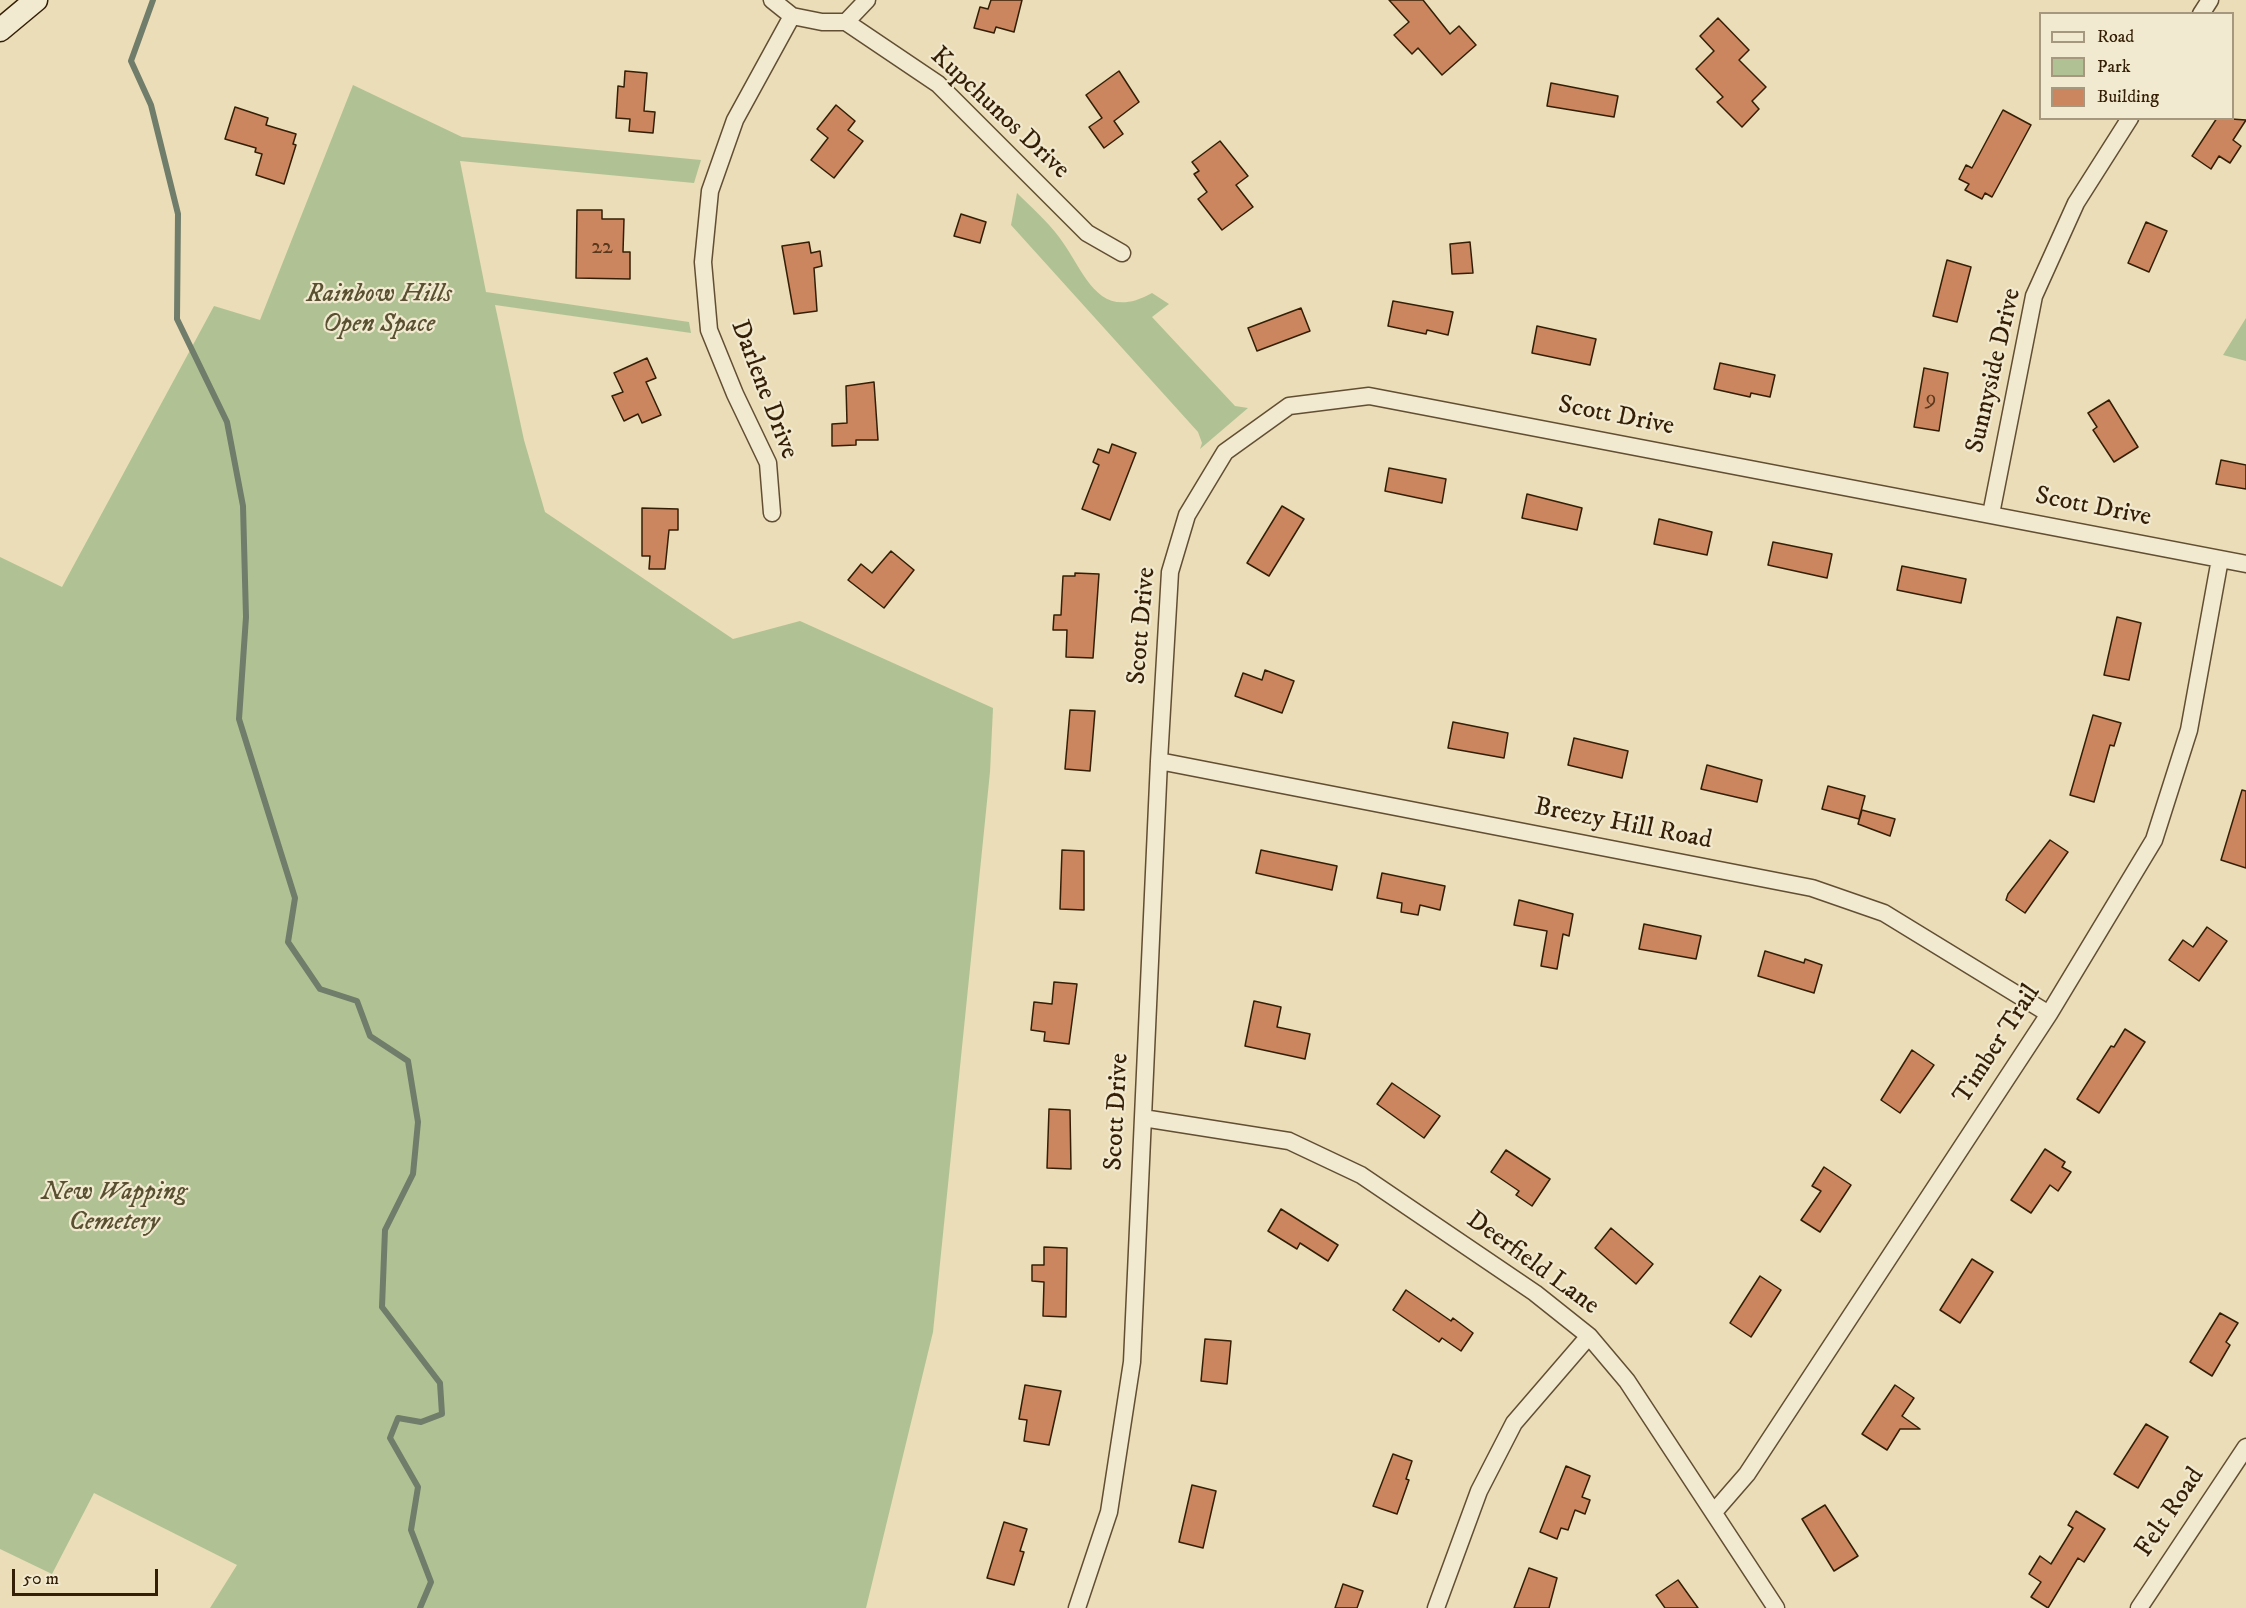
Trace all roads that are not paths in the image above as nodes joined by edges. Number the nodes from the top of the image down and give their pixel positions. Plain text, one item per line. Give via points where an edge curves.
1 (36, 0) edge
2 (772, 0) edge
3 (867, 0) edge
4 (792, 16) junction
5 (846, 22) junction
6 (0, 30) edge
7 (2129, 120) edge
8 (1122, 253) dead end
9 (772, 513) dead end
10 (1991, 514) junction
11 (2220, 559) junction
12 (2246, 564) edge
13 (1159, 761) junction
14 (2049, 1014) junction
15 (1143, 1118) junction
16 (1589, 1336) junction
17 (2246, 1447) edge
18 (1714, 1512) junction
19 (1077, 1608) edge
20 (1436, 1608) edge
21 (1776, 1608) edge
22 (2139, 1608) edge

1 - 6 main road
2 - 4 street
3 - 5 street
4 - 5 street
4 - 9 street, Darlene Drive via 735,120 710,191 703,262 709,330 768,463
5 - 8 street, Kupchunos Drive via 938,84 1087,233
7 - 10 street, Sunnyside Drive via 2076,204 2034,296
10 - 11 street, Scott Drive
10 - 13 street, Scott Drive via 1369,396 1289,406 1225,452 1187,515 1170,572
11 - 12 street, Scott Drive
11 - 14 street, Timber Trail via 2189,730 2154,840
13 - 14 street, Breezy Hill Road via 1812,888 1884,913
13 - 15 street, Scott Drive
14 - 18 street, Timber Trail via 1748,1474
15 - 16 street, Deerfield Lane via 1289,1141 1361,1175 1535,1293
15 - 19 street, Scott Drive via 1132,1362 1109,1512
16 - 18 street, Deerfield Lane via 1627,1381
16 - 20 street via 1514,1423 1479,1491
17 - 22 street, Felt Road
18 - 21 street, Deerfield Lane

